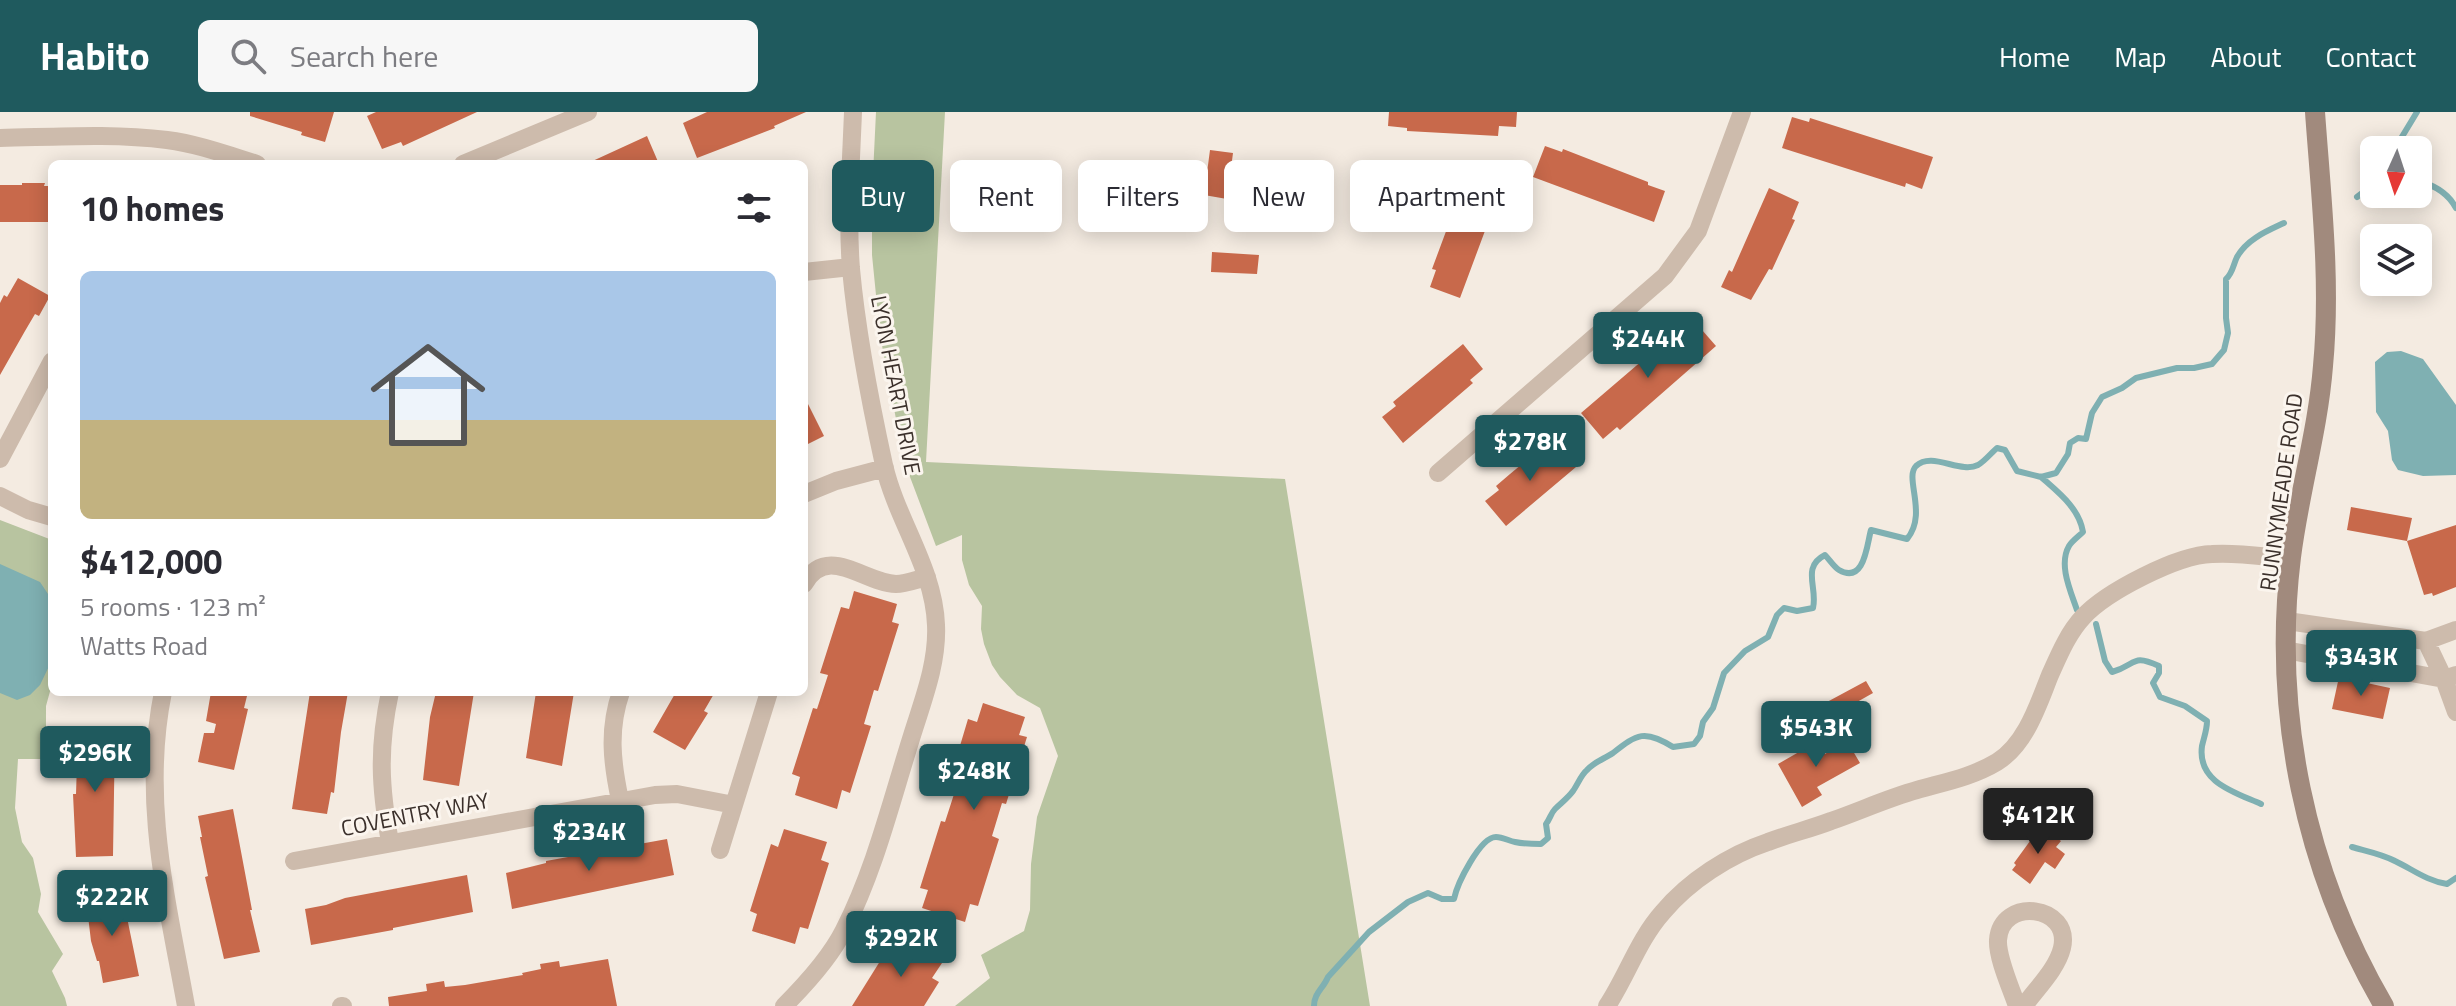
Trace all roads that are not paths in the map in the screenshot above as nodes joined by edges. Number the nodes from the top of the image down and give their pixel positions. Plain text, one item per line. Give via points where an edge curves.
1 (588, 112) edge
2 (853, 112) edge
3 (1742, 112) edge
4 (2315, 112) edge
5 (0, 138) edge
6 (244, 160) edge
7 (473, 160) edge
8 (851, 267) junction
9 (808, 272) edge
10 (48, 369) edge
11 (0, 459) edge
12 (885, 468) junction
13 (1438, 473) dead end
14 (808, 492) edge
15 (0, 496) edge
16 (48, 516) edge
17 (2291, 559) junction
18 (927, 577) junction
19 (808, 578) edge
20 (2287, 621) junction
21 (2456, 630) edge
22 (2426, 641) junction
23 (2285, 650) junction
24 (2450, 677) edge
25 (163, 696) edge
26 (389, 696) edge
27 (620, 696) edge
28 (768, 696) edge
29 (2456, 712) edge
30 (620, 800) junction
31 (734, 805) junction
32 (390, 842) junction
33 (720, 850) dead end
34 (294, 861) dead end
35 (186, 1006) edge
36 (784, 1006) edge
37 (1607, 1006) edge
38 (2017, 1006) edge
39 (2024, 1006) edge
40 (2384, 1006) edge

1 - 7 street
2 - 8 street, LYON HEART DRIVE
3 - 13 street via 1698,231 1665,276
4 - 17 street, RUNNYMEADE ROAD via 2327,312 2316,421
5 - 6 street via 159,139
8 - 9 street
8 - 12 street, LYON HEART DRIVE
10 - 11 street
12 - 14 street
12 - 18 street, LYON HEART DRIVE
15 - 16 street
17 - 20 street, RUNNYMEADE ROAD
17 - 37 street via 2192,556 2113,594 2081,619 2063,646 2034,714 2001,759 1980,772 1764,843 1715,869 1662,913
18 - 19 street via 896,584 835,565 823,566
18 - 36 street, LYON HEART DRIVE via 937,627 934,662 875,856 842,933
20 - 22 street
20 - 23 street, RUNNYMEADE ROAD
21 - 22 street
22 - 24 street
23 - 24 street
23 - 40 street, RUNNYMEADE ROAD via 2293,746 2317,855 2361,968
24 - 29 street
25 - 35 street via 155,832
26 - 32 street via 380,756
27 - 30 street via 611,735
28 - 31 street
30 - 31 street, COVENTRY WAY via 677,794
30 - 32 street, COVENTRY WAY
31 - 33 street
32 - 34 street, COVENTRY WAY
38 - 39 street via 1998,936 2011,915 2024,910 2056,920 2063,947

